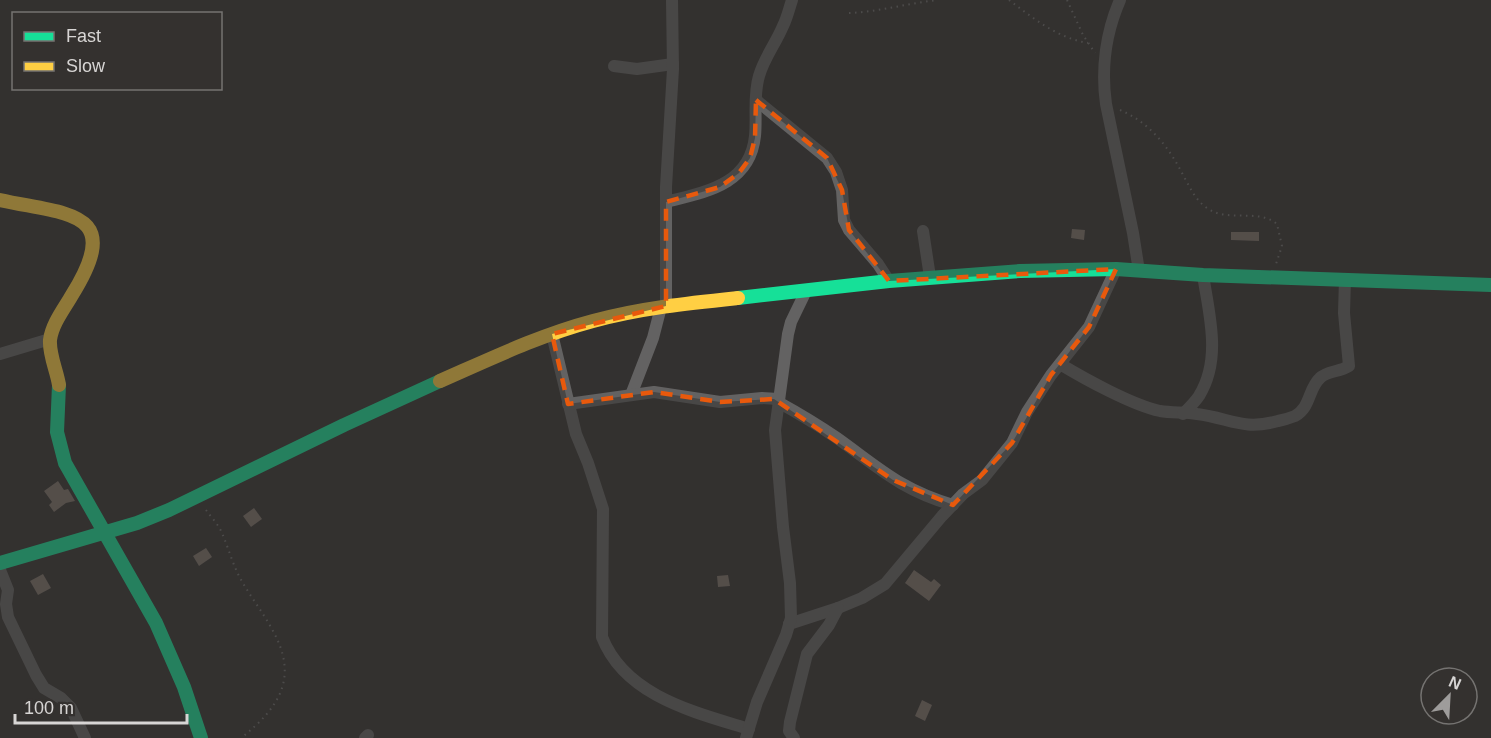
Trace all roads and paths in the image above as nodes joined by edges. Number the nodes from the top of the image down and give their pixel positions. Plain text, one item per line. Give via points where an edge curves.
1 (672, 0) edge
2 (792, 0) edge
3 (938, 0) edge
4 (1009, 0) edge
5 (1067, 0) edge
6 (1120, 0) edge
7 (849, 13) dead end
8 (1088, 43) junction
9 (673, 64) junction
10 (614, 66) dead end
11 (1105, 70) junction
12 (756, 100) junction
13 (1106, 104) junction
14 (0, 200) edge
15 (666, 202) junction
16 (923, 231) dead end
17 (1116, 269) junction
18 (1139, 271) junction
19 (1203, 275) junction
20 (930, 277) junction
21 (1271, 277) junction
22 (1345, 279) junction
23 (889, 281) junction
24 (1491, 285) edge
25 (806, 291) junction
26 (664, 307) junction
27 (552, 334) junction
28 (50, 339) junction
29 (0, 354) edge
30 (1060, 364) junction
31 (630, 394) junction
32 (778, 400) junction
33 (568, 404) junction
34 (1183, 414) junction
35 (197, 498) junction
36 (953, 505) junction
37 (105, 533) junction
38 (0, 563) edge
39 (0, 570) edge
40 (838, 608) junction
41 (789, 624) junction
42 (748, 734) edge
43 (85, 738) edge
44 (201, 738) edge
45 (241, 738) edge
46 (794, 738) edge

1 - 9 street
2 - 12 street via 784,26 763,66
3 - 7 path
4 - 8 path via 1050,29
5 - 8 path
6 - 11 street via 1109,32
8 - 11 path
9 - 10 street via 637,69
9 - 15 street
11 - 13 street
12 - 15 street via 755,138 750,158 739,173 720,187
12 - 23 street via 827,158 842,189 844,220 849,230
13 - 18 street
13 - 21 path via 1132,115 1153,132 1205,207 1216,214 1266,217 1277,224 1282,246
14 - 28 street via 76,217 84,221 92,234 94,245 86,273
15 - 26 street
16 - 20 street
17 - 18 street
17 - 20 street
17 - 30 street via 1089,327
18 - 19 street
19 - 21 street
19 - 34 street via 1212,349 1205,384
20 - 23 street
21 - 22 street
22 - 24 street
22 - 34 street via 1349,366 1322,375 1305,408 1295,416 1259,426
23 - 25 street
25 - 26 street
25 - 32 street via 791,322
26 - 27 street via 592,321
26 - 31 street
27 - 33 street
27 - 35 street via 355,420
28 - 29 street
28 - 37 street via 59,389 57,425 65,463
30 - 34 street via 1141,404
30 - 36 street via 1027,412 1012,443 982,480
31 - 32 street via 654,392 720,402
31 - 33 street
32 - 36 street via 893,480
32 - 41 street via 775,430
33 - 42 street via 603,509 602,637 608,650 639,686
35 - 37 street
35 - 45 path via 222,532 239,576 275,634 285,666 281,695
36 - 40 street via 885,584
37 - 38 street
37 - 44 street via 156,623
39 - 43 street via 8,590 8,617 36,675 44,688 71,708
40 - 41 street
40 - 46 street via 807,654 790,722 789,731
41 - 42 street

